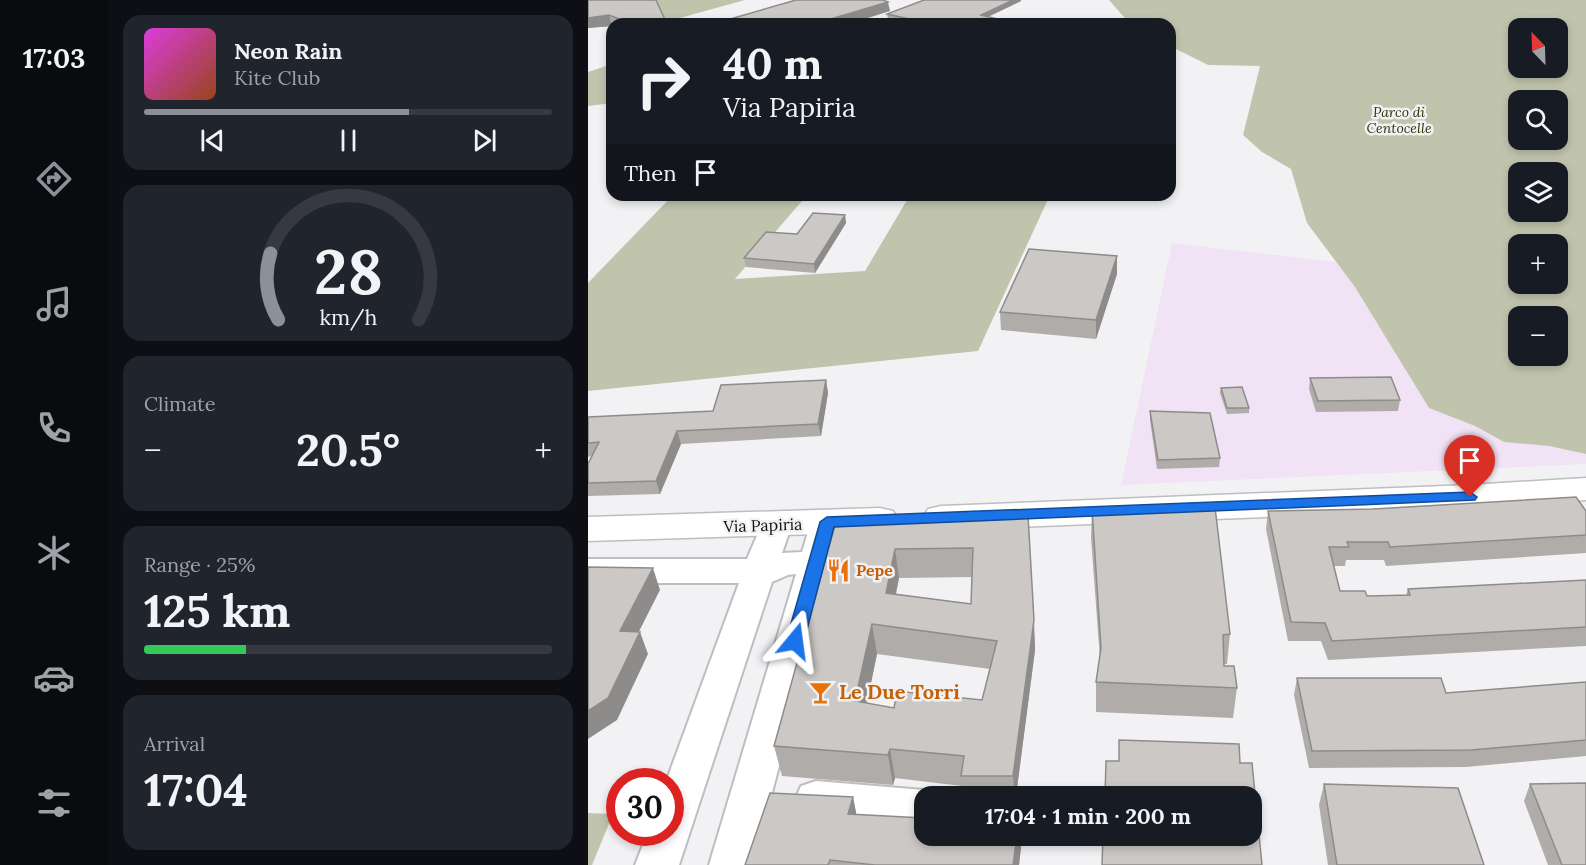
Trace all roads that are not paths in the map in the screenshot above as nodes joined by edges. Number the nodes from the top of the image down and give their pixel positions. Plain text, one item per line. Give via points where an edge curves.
1 (1585, 491) edge
2 (827, 522) junction
3 (776, 524) junction
4 (588, 530) edge
5 (588, 571) edge
6 (760, 573) junction
7 (814, 574) junction
8 (684, 788) edge
9 (751, 794) junction
10 (914, 807) edge
11 (664, 846) edge
12 (657, 865) edge
13 (731, 865) edge

1 - 2 street, Via Papiria
2 - 3 street, Via Papiria
2 - 7 street
3 - 4 street, Via Papiria
3 - 6 street
5 - 6 street
6 - 7 street via 795,563 807,564
6 - 8 street
7 - 9 street
9 - 10 street
9 - 13 street
11 - 12 street

